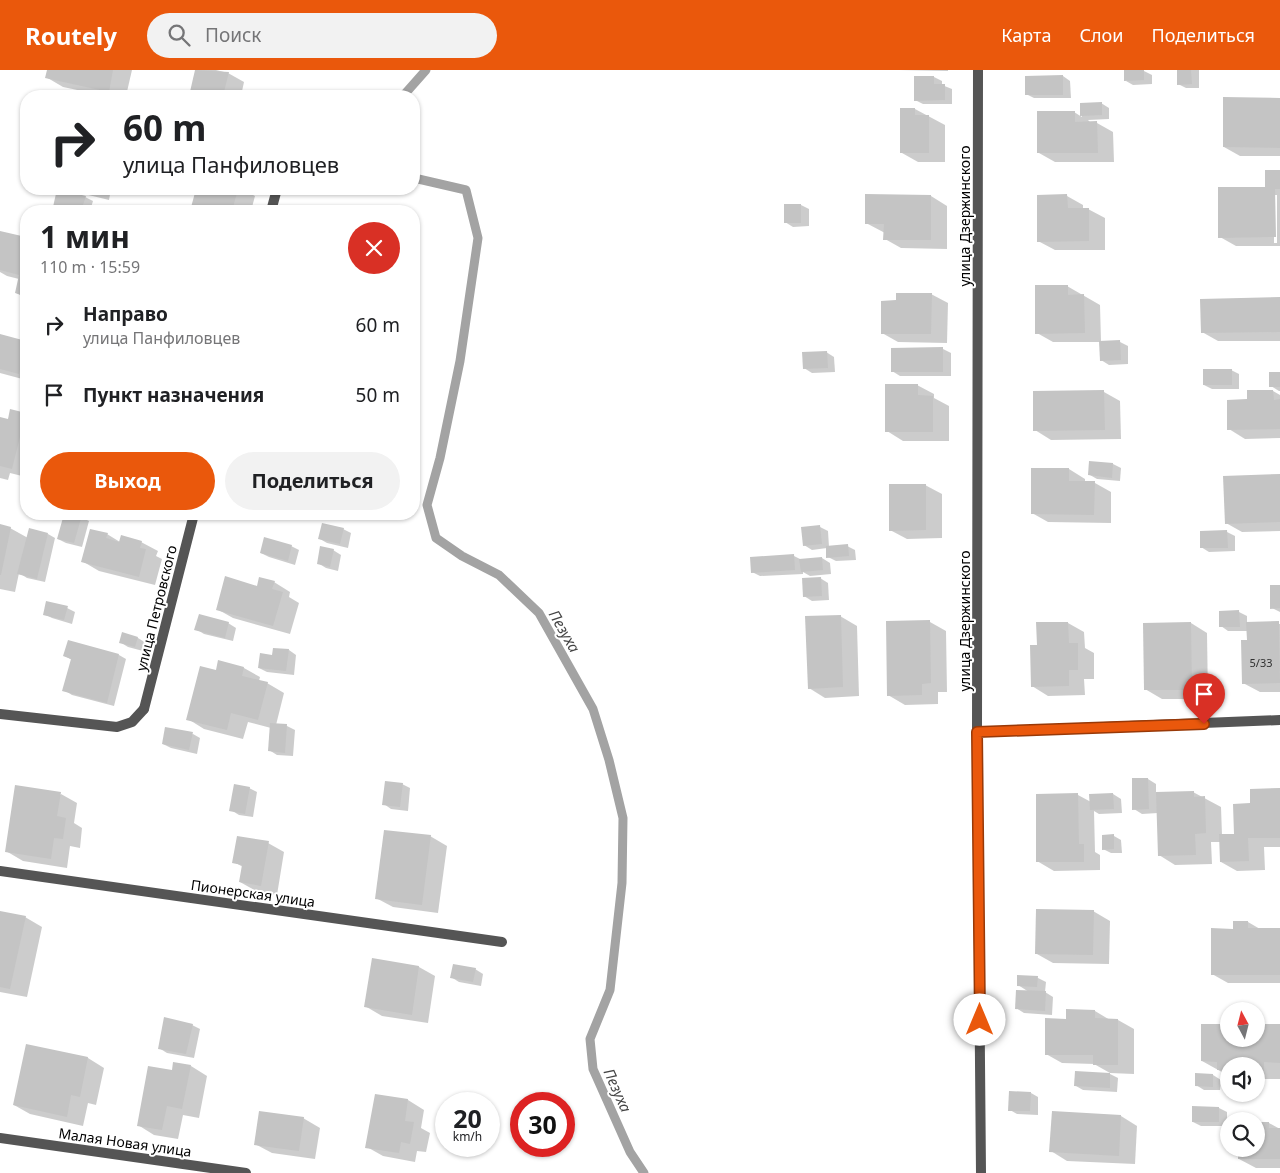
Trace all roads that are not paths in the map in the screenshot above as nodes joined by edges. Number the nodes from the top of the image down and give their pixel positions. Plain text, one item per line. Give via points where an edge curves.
1 (978, 70) edge
2 (192, 520) edge
3 (0, 714) edge
4 (1280, 720) edge
5 (977, 732) junction
6 (0, 871) edge
7 (502, 942) dead end
8 (0, 1138) edge
9 (246, 1173) edge
10 (981, 1173) edge

1 - 5 street, улица Дзержинского
2 - 3 street, улица Петровского via 144,709 132,722 117,727
4 - 5 street
5 - 10 street, улица Дзержинского
6 - 7 street, Пионерская улица
8 - 9 street, Малая Новая улица

